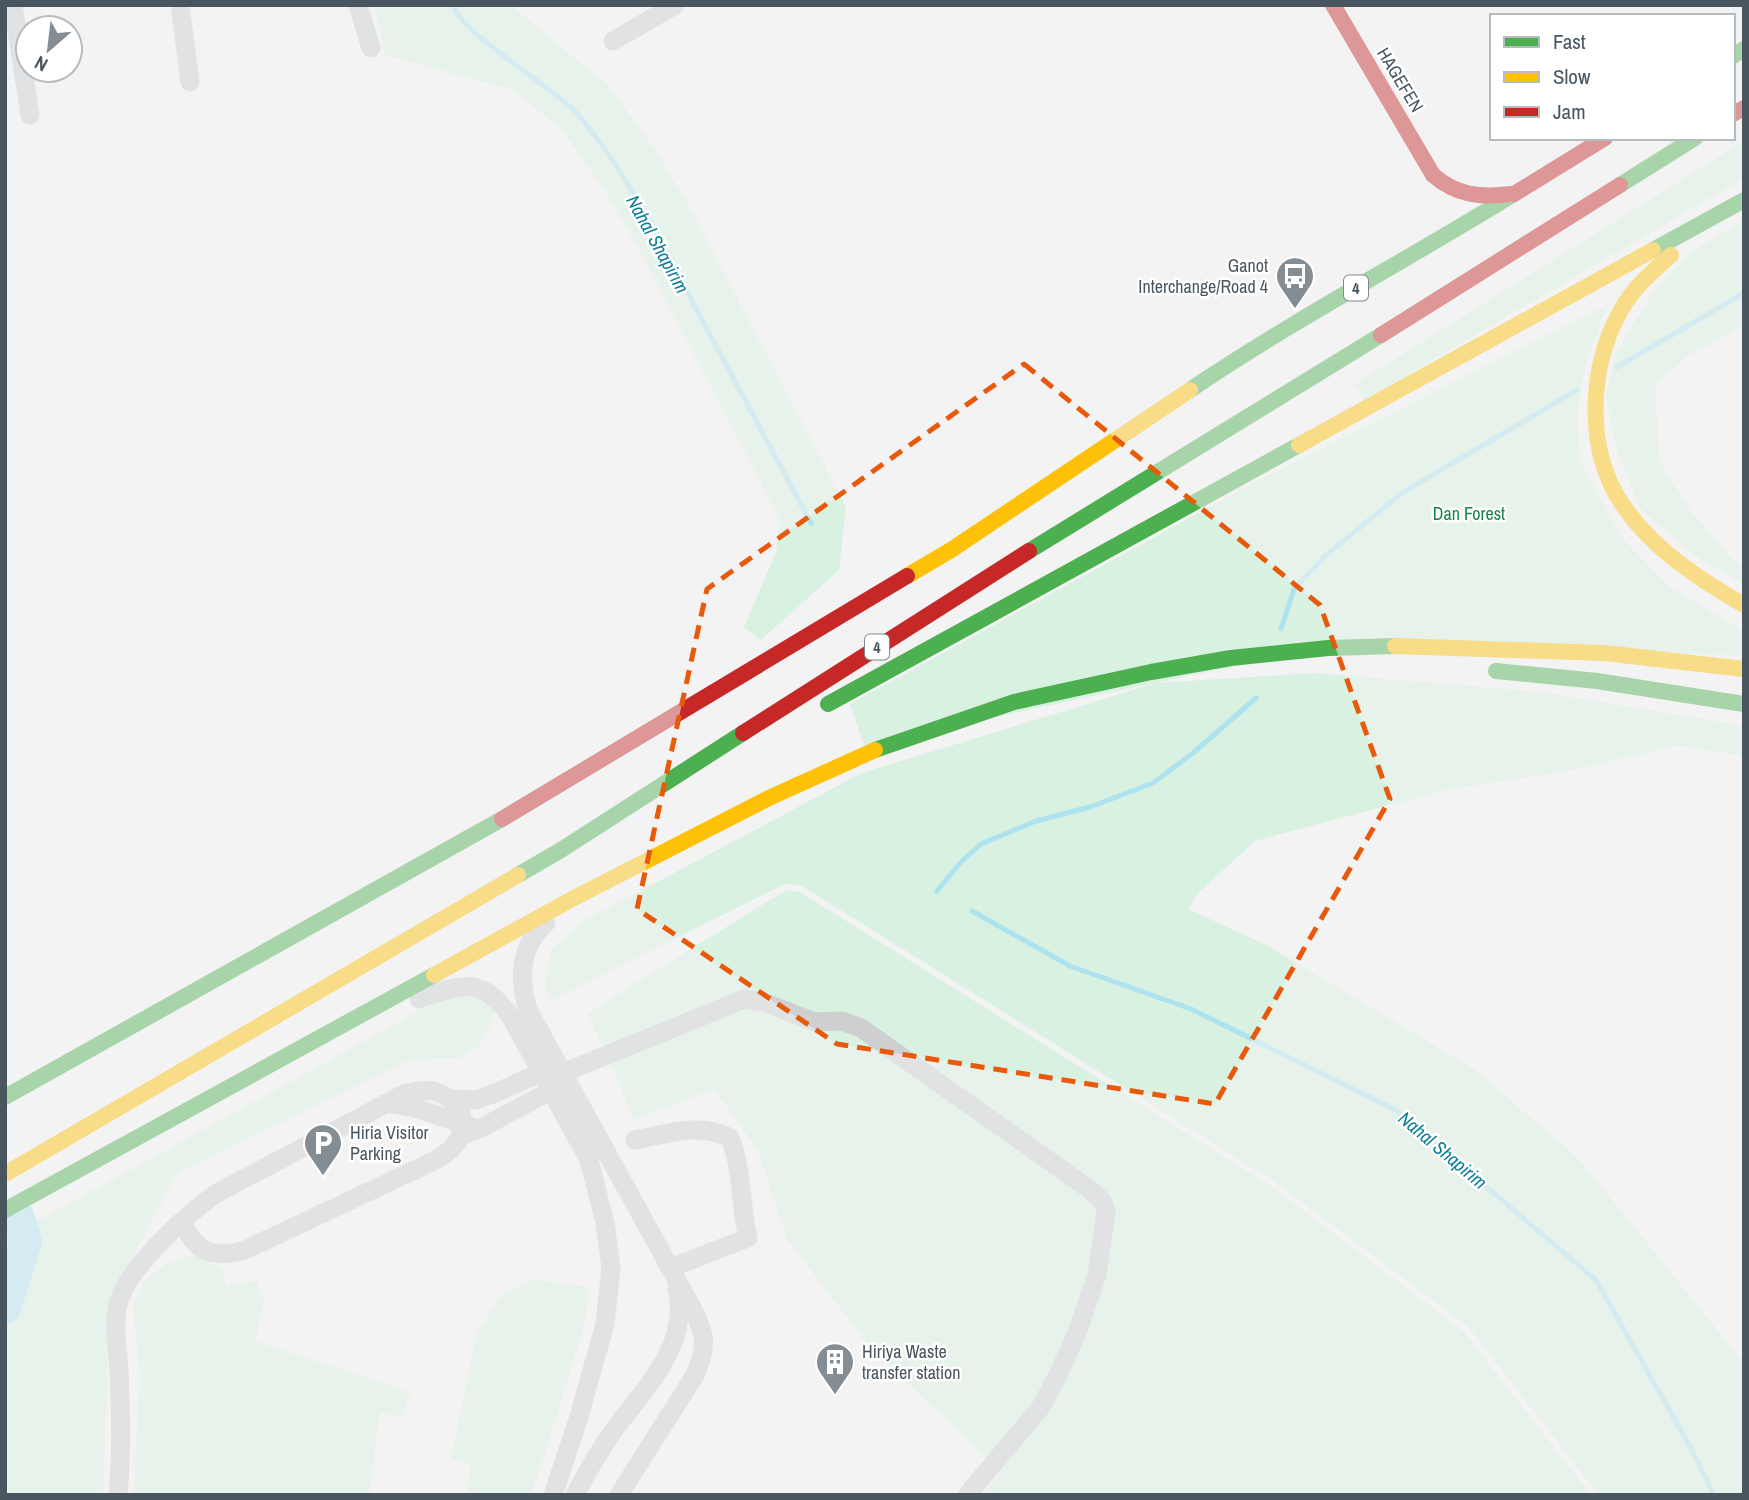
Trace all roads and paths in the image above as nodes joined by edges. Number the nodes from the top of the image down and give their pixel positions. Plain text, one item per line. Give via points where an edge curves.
1 (13, 5) edge
2 (180, 5) edge
3 (358, 5) edge
4 (675, 5) edge
5 (1333, 5) edge
6 (613, 41) dead end
7 (371, 48) dead end
8 (190, 82) dead end
9 (30, 115) dead end
10 (1602, 140) edge
11 (1692, 140) edge
12 (1433, 175) junction
13 (1510, 194) junction
14 (1744, 200) edge
15 (1438, 202) dead end
16 (1729, 209) junction
17 (1434, 220) dead end
18 (1419, 252) junction
19 (1744, 606) edge
20 (1234, 657) junction
21 (1359, 663) dead end
22 (1744, 669) edge
23 (1483, 670) dead end
24 (1744, 704) edge
25 (817, 709) dead end
26 (768, 736) dead end
27 (561, 850) junction
28 (574, 898) junction
29 (352, 1022) junction
30 (541, 1072) junction
31 (563, 1073) junction
32 (552, 1090) junction
33 (12, 1092) edge
34 (451, 1099) junction
35 (386, 1103) junction
36 (468, 1129) junction
37 (635, 1140) dead end
38 (5, 1174) edge
39 (5, 1210) edge
40 (182, 1222) junction
41 (672, 1271) junction
42 (118, 1495) edge
43 (553, 1495) edge
44 (575, 1495) edge
45 (619, 1495) edge
46 (967, 1495) edge

1 - 9 street
2 - 8 street
3 - 7 street
4 - 6 street
5 - 12 main road, HAGEFEN
10 - 13 main road, 4
11 - 27 main road, 4 via 953,598
12 - 13 main road via 1444,186 1470,196
12 - 15 main road
13 - 18 main road, 4
14 - 16 main road
16 - 19 main road via 1678,248 1621,309 1603,351 1596,411 1610,483 1628,512 1691,572
16 - 25 main road
17 - 18 main road
18 - 33 main road, 4 via 1251,349 951,550 488,828
20 - 21 main road
20 - 22 main road via 1387,646 1604,653
20 - 28 main road via 1025,700 906,737 811,776
23 - 24 main road via 1597,681
26 - 27 main road
27 - 38 main road, 4
28 - 29 main road
28 - 31 street via 530,940 522,972 528,1010
29 - 30 street via 468,985 500,1002
29 - 39 main road
30 - 31 street
30 - 32 street
30 - 34 street via 475,1100
31 - 32 street
31 - 41 street
31 - 46 street via 744,999 763,1002 815,1021 842,1021 861,1028 1103,1202 1106,1212 1097,1275 1063,1364 1041,1407
32 - 36 street
32 - 43 street via 589,1160 611,1268 606,1325
34 - 35 street via 424,1089
34 - 36 street via 461,1109
35 - 36 street via 415,1108
35 - 40 street via 217,1193
36 - 40 street via 436,1160 244,1250 225,1255 206,1251 189,1238
37 - 41 street via 700,1128 730,1138 737,1156 748,1238
40 - 42 street via 131,1275 119,1299
41 - 44 street via 680,1315 670,1351 659,1373 599,1452
41 - 45 street via 706,1339 703,1358

